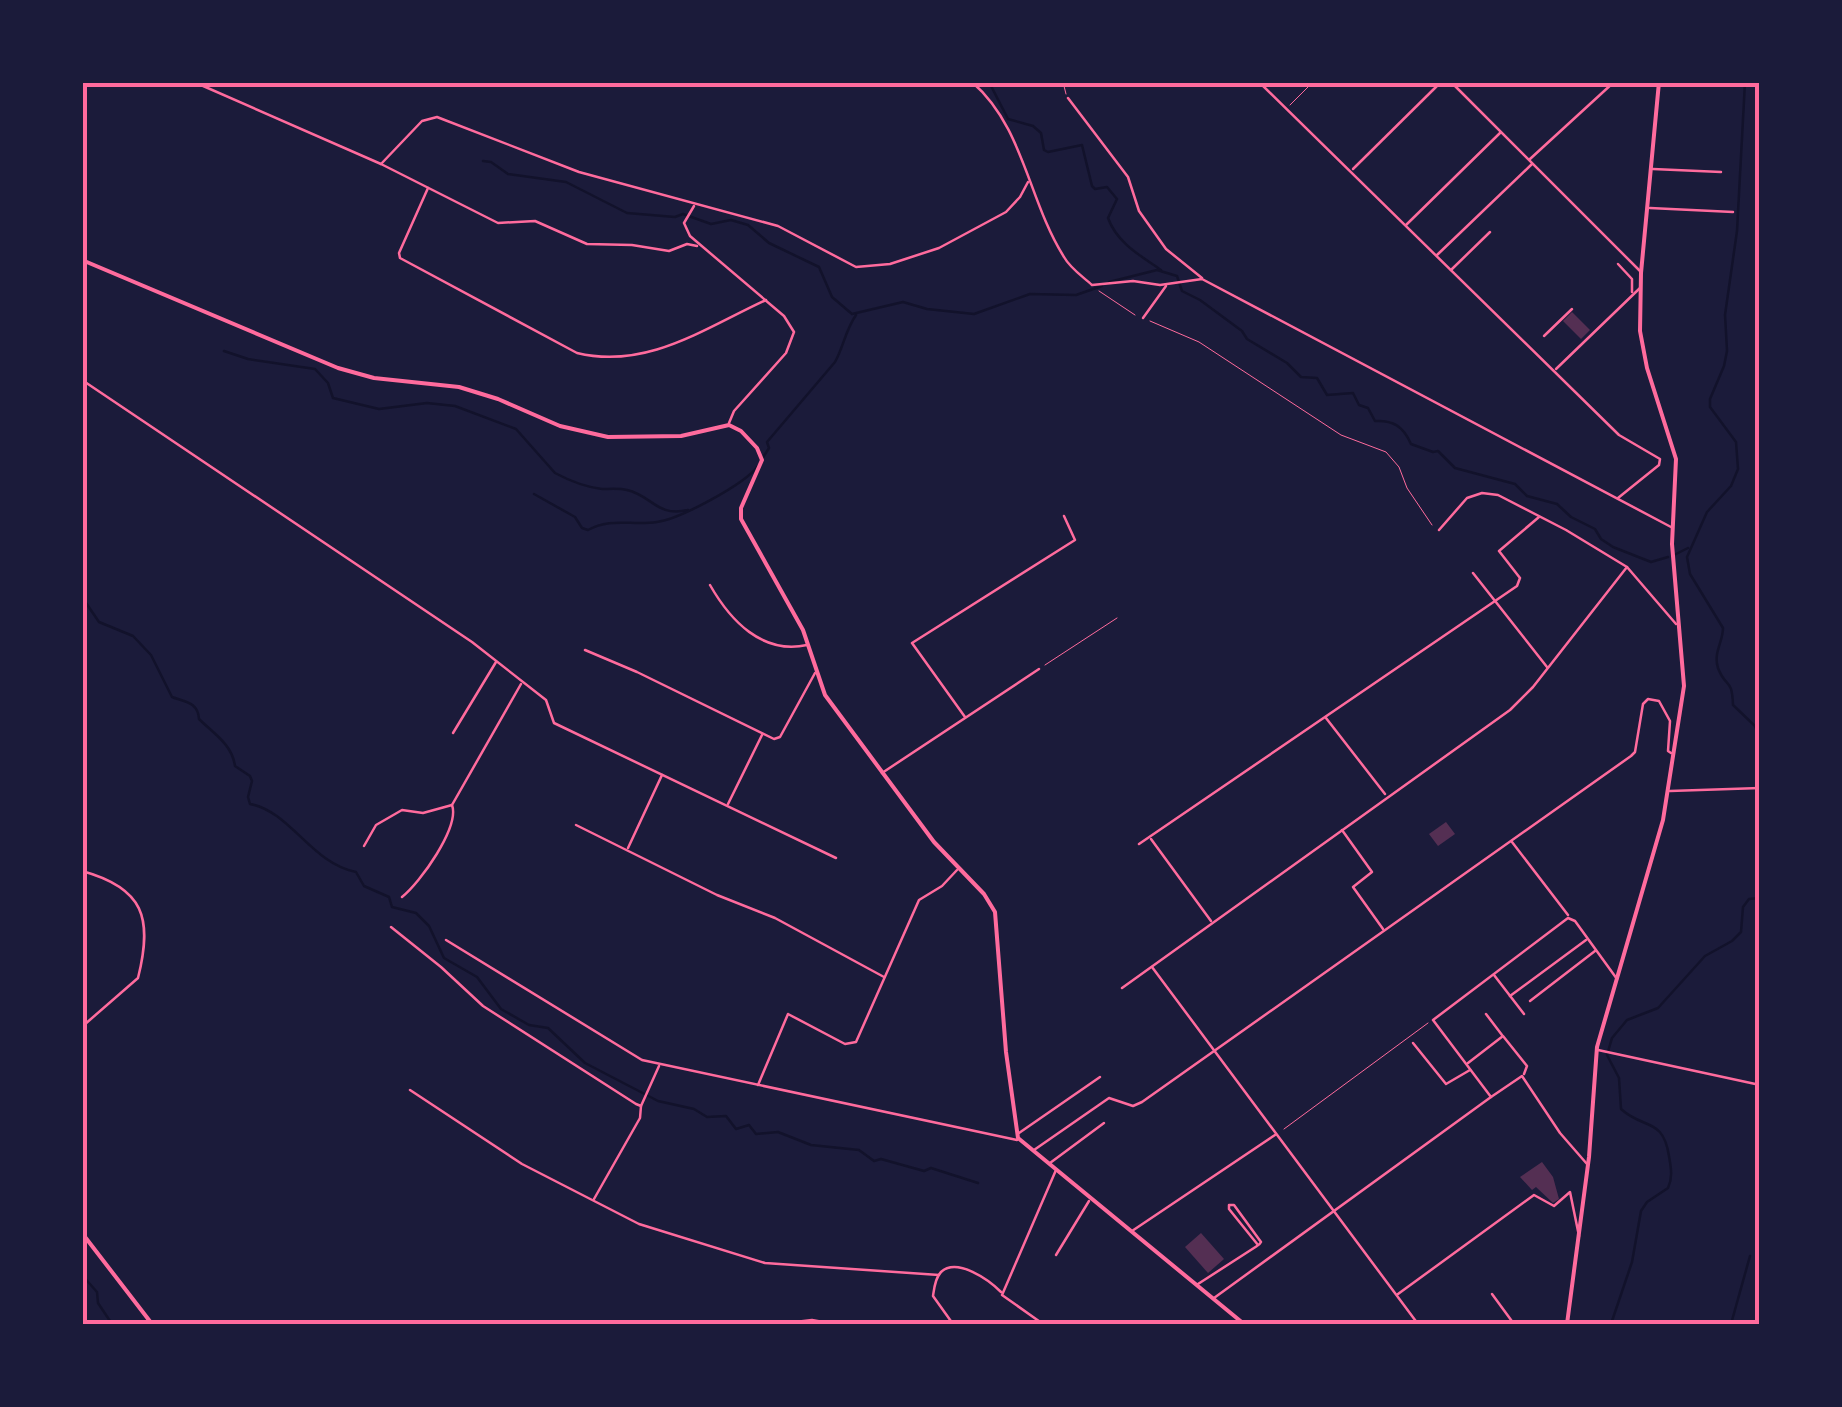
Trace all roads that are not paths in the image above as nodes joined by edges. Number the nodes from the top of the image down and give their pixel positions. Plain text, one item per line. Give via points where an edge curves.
1 (194, 82) edge
2 (972, 82) edge
3 (1259, 82) edge
4 (1441, 82) edge
5 (1451, 82) edge
6 (1659, 82) edge
7 (1612, 83) edge
8 (1068, 98) road end
9 (1501, 132) junction
10 (1531, 162) junction
11 (381, 164) junction
12 (1652, 168) junction
13 (1352, 170) junction
14 (1721, 172) dead end
15 (1029, 179) junction
16 (428, 186) junction
17 (693, 207) junction
18 (1648, 208) junction
19 (1733, 212) dead end
20 (1405, 225) junction
21 (1490, 232) dead end
22 (697, 246) junction
23 (1436, 256) junction
24 (82, 260) edge
25 (1618, 264) dead end
26 (1450, 271) junction
27 (1641, 273) junction
28 (1202, 279) junction
29 (1167, 285) junction
30 (1640, 288) junction
31 (1632, 294) junction
32 (766, 300) junction
33 (1572, 309) dead end
34 (1143, 318) road end
35 (1544, 336) dead end
36 (1554, 370) junction
37 (82, 380) edge
38 (729, 425) junction
39 (1616, 498) junction
40 (1064, 516) dead end
41 (1539, 517) junction
42 (1672, 528) junction
43 (1439, 530) road end
44 (1627, 567) junction
45 (1473, 572) dead end
46 (710, 585) dead end
47 (1496, 600) junction
48 (1677, 610) junction
49 (1663, 611) junction
50 (1679, 626) junction
51 (809, 645) junction
52 (584, 650) dead end
53 (497, 660) junction
54 (1548, 668) junction
55 (1039, 669) road end
56 (816, 670) junction
57 (522, 681) junction
58 (1325, 716) junction
59 (965, 717) junction
60 (453, 733) dead end
61 (762, 734) junction
62 (1674, 754) junction
63 (882, 773) junction
64 (663, 774) junction
65 (1760, 788) edge
66 (1668, 791) junction
67 (1387, 796) junction
68 (728, 804) junction
69 (452, 806) junction
70 (576, 824) dead end
71 (1342, 830) junction
72 (1149, 837) junction
73 (1511, 841) junction
74 (1139, 844) dead end
75 (364, 846) dead end
76 (628, 848) junction
77 (836, 858) dead end
78 (958, 869) junction
79 (82, 871) edge
80 (402, 896) dead end
81 (1570, 918) junction
82 (1212, 922) junction
83 (391, 927) dead end
84 (1384, 930) junction
85 (1587, 939) junction
86 (446, 940) dead end
87 (1595, 950) junction
88 (1151, 966) junction
89 (1493, 974) junction
90 (885, 978) junction
91 (1617, 979) junction
92 (1122, 988) dead end
93 (1510, 996) junction
94 (1530, 1000) dead end
95 (1486, 1014) dead end
96 (1524, 1014) dead end
97 (84, 1025) edge
98 (1503, 1036) junction
99 (1413, 1043) dead end
100 (1214, 1049) junction
101 (1600, 1050) junction
102 (1466, 1064) junction
103 (659, 1066) junction
104 (1471, 1069) junction
105 (1522, 1076) junction
106 (1100, 1077) dead end
107 (1760, 1085) edge
108 (757, 1086) junction
109 (410, 1090) dead end
110 (1492, 1096) junction
111 (642, 1106) junction
112 (1104, 1123) dead end
113 (1277, 1134) junction
114 (1018, 1138) junction
115 (1033, 1151) junction
116 (1049, 1164) junction
117 (1588, 1165) junction
118 (1056, 1170) junction
119 (1090, 1198) junction
120 (593, 1201) junction
121 (1336, 1210) junction
122 (1131, 1232) junction
123 (82, 1234) edge
124 (1580, 1238) junction
125 (1258, 1245) junction
126 (1056, 1255) dead end
127 (938, 1275) junction
128 (1197, 1286) junction
129 (1002, 1293) junction
130 (1492, 1294) dead end
131 (1396, 1295) junction
132 (1213, 1298) junction
133 (152, 1324) edge
134 (778, 1324) edge
135 (834, 1324) edge
136 (952, 1324) edge
137 (1043, 1324) edge
138 (1244, 1324) edge
139 (1418, 1324) edge
140 (1514, 1324) edge
141 (1567, 1324) edge

1 - 11 street
2 - 15 street via 1016,140
3 - 13 street
4 - 13 street
5 - 9 street
6 - 12 street
7 - 10 street
8 - 28 street via 1128,178 1140,212 1166,249
9 - 10 street
9 - 20 street
10 - 23 street
10 - 27 street
11 - 16 street
11 - 17 street via 435,116 578,172
12 - 14 street
12 - 18 street
13 - 20 street
15 - 17 street via 1001,216 926,254 866,268 844,264 778,226
15 - 29 street via 1064,258 1092,285
16 - 22 street via 498,223 537,222 581,243 669,251
16 - 32 street via 400,258 576,353 662,350
17 - 22 street via 685,230
18 - 19 street
18 - 27 street
20 - 23 street
21 - 26 street
22 - 32 street
23 - 26 street
24 - 38 street via 338,368 469,390 575,430 670,437
25 - 31 street via 1632,279
26 - 36 street
27 - 30 street
28 - 29 street
28 - 39 street
29 - 34 street
30 - 31 street
30 - 42 street via 1642,348 1676,455
31 - 36 street
32 - 38 street via 789,322 793,340
33 - 35 street
36 - 39 street via 1623,438 1661,460
37 - 53 street
38 - 51 street via 762,459 740,519
39 - 42 street
40 - 59 street via 1075,540 912,643
41 - 43 street via 1501,496 1477,494
41 - 44 street
41 - 47 street via 1499,550 1520,582
42 - 48 street
44 - 49 street
44 - 54 street
45 - 47 street
46 - 51 street via 749,632 785,647
47 - 54 street
47 - 58 street
48 - 49 street
48 - 50 street
49 - 50 street
50 - 62 street via 1684,671
51 - 56 street
52 - 61 street
53 - 57 street
53 - 60 street
54 - 67 street via 1511,712
55 - 59 street
56 - 61 street via 780,738
56 - 63 street via 825,696
57 - 64 street via 546,700 554,723
57 - 69 street
58 - 67 street
58 - 72 street
59 - 63 street
61 - 68 street
62 - 66 street
62 - 73 street via 1668,751 1669,718 1659,701 1646,700 1633,755
63 - 78 street
64 - 68 street
64 - 76 street
65 - 66 street
66 - 91 street
67 - 71 street
68 - 77 street
69 - 75 street via 402,810 376,825
69 - 80 street via 454,819 439,848
70 - 76 street
71 - 82 street
71 - 84 street via 1372,872 1353,887
72 - 74 street
72 - 82 street
73 - 81 street
73 - 84 street
76 - 90 street
78 - 90 street via 920,900
78 - 114 street via 987,898 997,919
79 - 97 street via 128,890 144,921 137,980
81 - 85 street
81 - 89 street
82 - 88 street
83 - 111 street via 482,1006
84 - 100 street
85 - 87 street
85 - 93 street
86 - 103 street via 632,1056
87 - 91 street
87 - 94 street
88 - 92 street
88 - 100 street
89 - 93 street
89 - 102 street via 1433,1020
90 - 108 street via 852,1044 788,1014
91 - 101 street
93 - 96 street
95 - 98 street
98 - 102 street
98 - 105 street via 1527,1066
99 - 104 street via 1446,1084
100 - 113 street
100 - 115 street via 1140,1103 1110,1098
101 - 107 street
101 - 117 street
102 - 104 street
103 - 108 street
103 - 111 street
104 - 110 street
105 - 110 street
105 - 117 street
106 - 114 street
108 - 114 street
109 - 120 street via 522,1164
110 - 121 street
111 - 120 street
112 - 116 street
113 - 121 street
113 - 122 street
114 - 115 street
115 - 116 street
116 - 118 street
117 - 124 street
118 - 119 street
118 - 129 street
119 - 122 street
119 - 126 street
120 - 127 street via 639,1224 761,1263
121 - 131 street
121 - 132 street
122 - 128 street
123 - 133 street
124 - 131 street via 1570,1192 1554,1206 1534,1195
124 - 141 street
125 - 125 street via 1230,1212 1229,1205 1259,1237
125 - 128 street
127 - 129 street via 951,1268 969,1272
127 - 136 street via 933,1298
128 - 132 street
129 - 137 street
130 - 140 street
131 - 139 street
132 - 138 street
134 - 135 street

